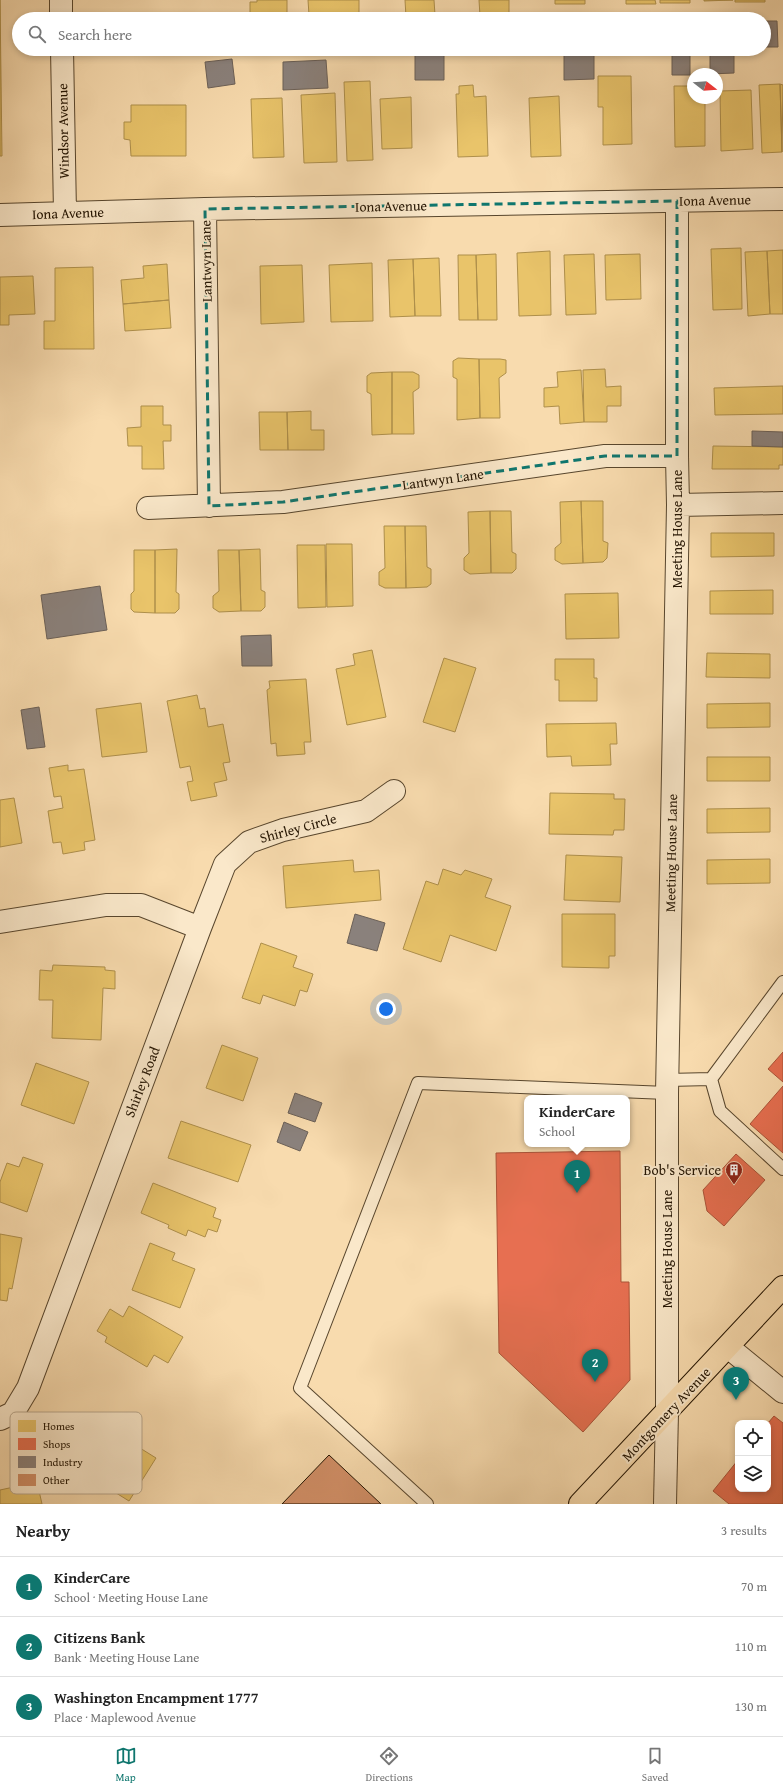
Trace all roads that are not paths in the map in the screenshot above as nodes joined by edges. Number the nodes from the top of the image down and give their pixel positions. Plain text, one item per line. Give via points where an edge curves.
1 (61, 0) edge
2 (61, 12) edge
3 (62, 56) edge
4 (783, 199) edge
5 (677, 201) junction
6 (205, 209) junction
7 (65, 213) junction
8 (0, 215) edge
9 (677, 456) junction
10 (783, 503) edge
11 (678, 505) junction
12 (209, 506) junction
13 (148, 508) dead end
14 (394, 791) dead end
15 (0, 922) edge
16 (200, 928) junction
17 (783, 982) edge
18 (710, 1079) junction
19 (667, 1087) junction
20 (783, 1169) edge
21 (783, 1287) edge
22 (728, 1347) junction
23 (783, 1392) edge
24 (14, 1412) edge
25 (667, 1412) junction
26 (10, 1414) edge
27 (0, 1419) edge
28 (427, 1504) edge
29 (580, 1504) edge
30 (665, 1504) edge

1 - 2 street
3 - 7 street, Windsor Avenue
4 - 5 street, Iona Avenue
5 - 6 street, Iona Avenue
5 - 9 street, Meeting House Lane
6 - 7 street, Iona Avenue
6 - 12 street, Lantwyn Lane
7 - 8 street, Iona Avenue
9 - 11 street, Meeting House Lane
9 - 12 street, Lantwyn Lane via 605,456 283,502
10 - 11 street
11 - 19 street, Meeting House Lane
12 - 13 street, Lantwyn Lane
14 - 16 street, Shirley Circle via 366,811 283,830 249,842 225,864
15 - 16 street via 106,904 141,905
16 - 24 street, Shirley Road via 28,1388
17 - 18 lane
18 - 19 lane
18 - 20 lane via 720,1111
19 - 25 street, Meeting House Lane
19 - 28 lane via 418,1083 300,1388
21 - 22 main road, Montgomery Avenue
22 - 23 street
22 - 25 main road, Montgomery Avenue
25 - 29 main road, Montgomery Avenue
25 - 30 street, Meeting House Lane
26 - 27 street, Shirley Road

